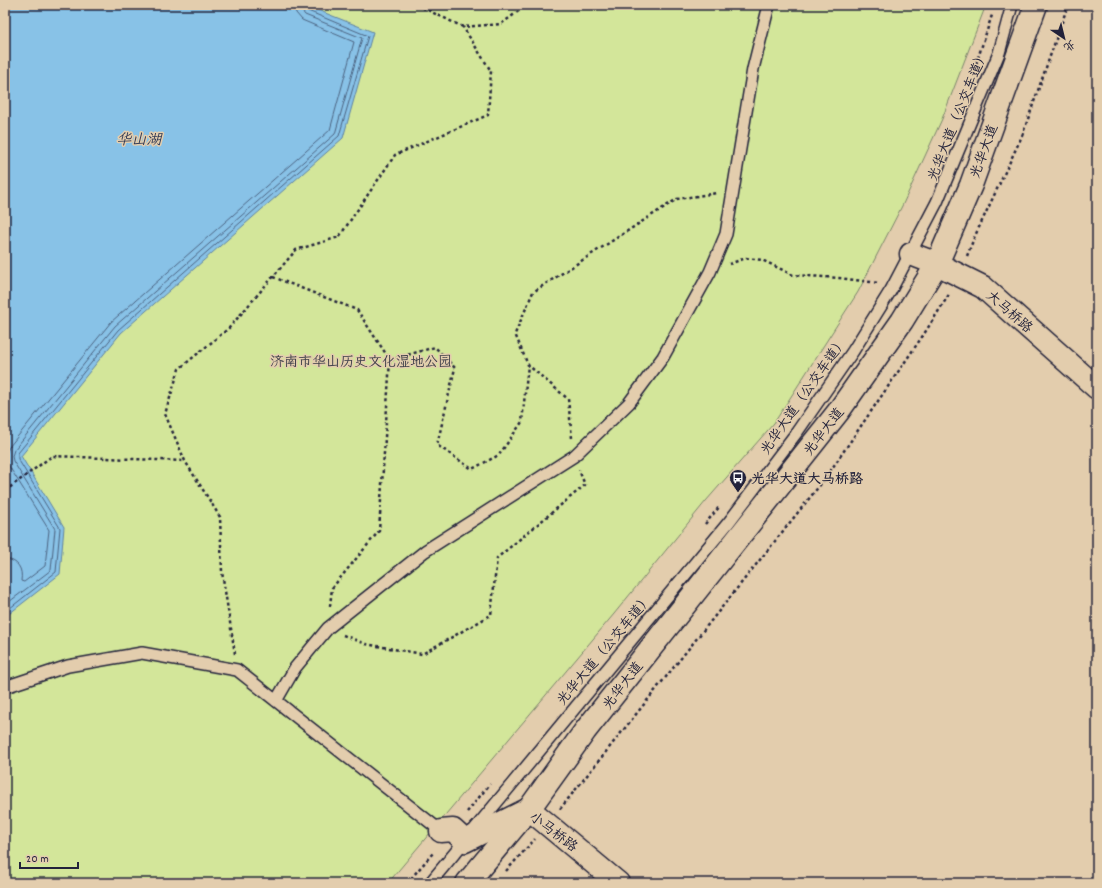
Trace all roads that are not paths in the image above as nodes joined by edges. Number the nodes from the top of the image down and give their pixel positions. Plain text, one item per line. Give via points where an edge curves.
1 (769, 5) edge
2 (1012, 5) edge
3 (1036, 5) edge
4 (910, 254) junction
5 (937, 264) junction
6 (1097, 388) edge
7 (5, 687) edge
8 (276, 701) junction
9 (529, 809) junction
10 (453, 834) junction
11 (430, 883) edge
12 (467, 883) edge
13 (618, 883) edge

1 - 8 lane via 753,69 726,234 710,272 663,357 629,403 574,456 425,551 328,628 295,668
2 - 4 lane, 光华大道（公交车道） via 988,82 937,202
3 - 5 main road, 光华大道 via 971,185
4 - 5 main road, 大马桥路
4 - 10 lane, 光华大道（公交车道） via 853,351 797,432 729,522
5 - 6 main road, 大马桥路 via 983,287
5 - 9 main road, 光华大道 via 902,321 838,412 590,725
7 - 8 lane via 68,666 142,653 237,670
8 - 10 lane
9 - 10 main road, 小马桥路
9 - 12 main road, 光华大道
9 - 13 main road, 小马桥路
10 - 11 lane, 光华大道（公交车道）

